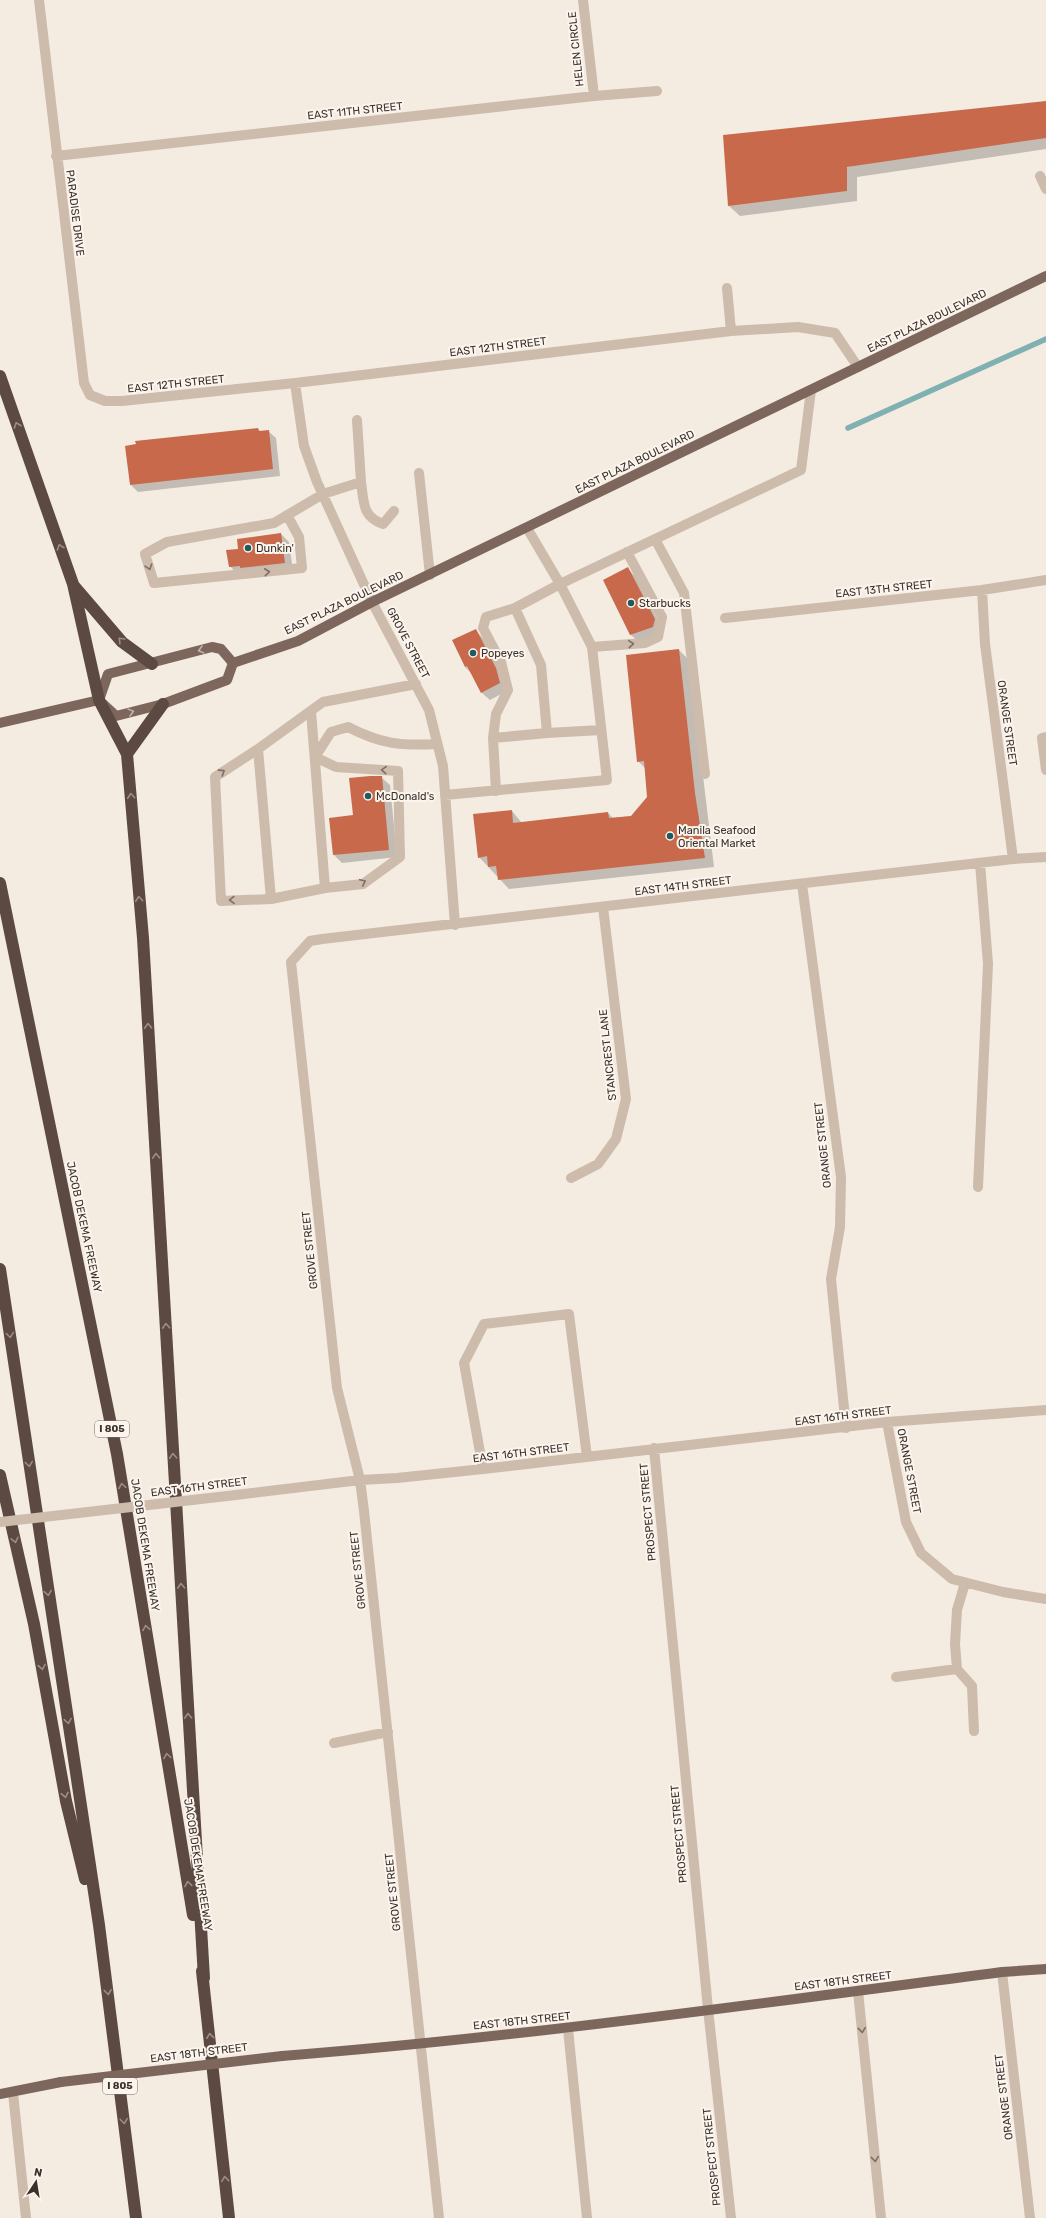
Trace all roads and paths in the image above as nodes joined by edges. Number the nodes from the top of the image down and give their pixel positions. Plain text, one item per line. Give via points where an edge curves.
1 (39, 0) edge
2 (583, 0) edge
3 (657, 91) dead end
4 (594, 96) junction
5 (56, 156) junction
6 (1040, 176) dead end
7 (1046, 189) edge
8 (1046, 276) edge
9 (726, 288) dead end
10 (731, 331) junction
11 (858, 367) junction
12 (0, 376) edge
13 (295, 383) junction
14 (811, 390) junction
15 (122, 401) joint
16 (357, 420) dead end
17 (419, 473) dead end
18 (361, 482) junction
19 (323, 494) junction
20 (394, 511) dead end
21 (287, 515) junction
22 (527, 528) junction
23 (656, 539) junction
24 (628, 552) junction
25 (430, 575) junction
26 (1046, 580) edge
27 (73, 584) junction
28 (560, 584) junction
29 (982, 590) junction
30 (372, 602) junction
31 (515, 608) junction
32 (725, 618) dead end
33 (592, 648) junction
34 (232, 663) junction
35 (152, 664) junction
36 (416, 684) junction
37 (99, 700) junction
38 (162, 704) junction
39 (311, 711) junction
40 (0, 723) edge
41 (601, 730) junction
42 (547, 733) junction
43 (1046, 737) edge
44 (493, 738) junction
45 (437, 744) junction
46 (258, 748) junction
47 (127, 754) junction
48 (315, 758) junction
49 (1046, 770) edge
50 (705, 774) dead end
51 (496, 791) junction
52 (445, 795) junction
53 (1046, 857) edge
54 (1013, 859) junction
55 (980, 863) junction
56 (0, 883) edge
57 (802, 884) junction
58 (326, 888) junction
59 (271, 899) junction
60 (603, 907) junction
61 (455, 925) junction
62 (322, 939) joint
63 (571, 1178) dead end
64 (978, 1187) dead end
65 (0, 1269) edge
66 (1046, 1410) edge
67 (887, 1422) junction
68 (846, 1428) junction
69 (654, 1448) junction
70 (587, 1457) junction
71 (483, 1469) junction
72 (0, 1475) edge
73 (360, 1480) junction
74 (0, 1522) edge
75 (965, 1584) junction
76 (1046, 1599) edge
77 (957, 1669) junction
78 (896, 1677) dead end
79 (974, 1731) dead end
80 (388, 1732) junction
81 (334, 1743) dead end
82 (103, 1953) junction
83 (1046, 1969) edge
84 (1002, 1972) junction
85 (204, 1978) junction
86 (858, 1991) junction
87 (708, 2009) junction
88 (568, 2029) junction
89 (421, 2045) junction
90 (13, 2093) junction
91 (0, 2094) edge
92 (26, 2218) edge
93 (136, 2218) edge
94 (229, 2218) edge
95 (439, 2218) edge
96 (587, 2218) edge
97 (731, 2218) edge
98 (881, 2218) edge
99 (1030, 2218) edge

1 - 5 street, PARADISE DRIVE
2 - 4 street, HELEN CIRCLE
3 - 4 street, EAST 11TH STREET
4 - 5 street, EAST 11TH STREET
5 - 15 street, PARADISE DRIVE via 84,383 90,395 106,401
6 - 7 street
8 - 11 main road, EAST PLAZA BOULEVARD
9 - 10 street
10 - 11 street, EAST 12TH STREET via 798,326 835,333
10 - 13 street, EAST 12TH STREET
11 - 14 main road, EAST PLAZA BOULEVARD
27 -> 12 highway
13 - 15 street, EAST 12TH STREET
13 - 19 street, GROVE STREET via 304,446
14 - 22 main road, EAST PLAZA BOULEVARD
14 - 23 street via 801,470
16 - 18 street
17 - 25 street
18 - 19 street
18 - 20 street via 365,508 372,521 383,524
19 - 21 street
19 - 30 street, GROVE STREET
21 -> 21 street via 274,523 167,542 145,554 154,583 302,568 299,537
22 - 25 main road, EAST PLAZA BOULEVARD
22 - 28 street
23 - 24 street
23 - 50 street via 684,593
24 - 28 street
33 -> 24 street via 645,643 658,637 662,617
25 - 30 main road, EAST PLAZA BOULEVARD
26 - 29 street, EAST 13TH STREET
35 -> 27 highway via 122,642
27 - 37 highway
28 - 31 street
28 - 33 street
29 - 32 street, EAST 13TH STREET
29 - 54 street, ORANGE STREET via 985,644
30 - 34 main road, EAST PLAZA BOULEVARD via 298,641
30 - 36 street, GROVE STREET
31 - 42 street via 541,666
31 - 44 street via 486,617 483,628 501,662 508,690 496,714
33 - 41 street
34 -> 35 main road via 220,649 212,647
34 - 38 main road via 227,680
35 - 37 main road via 108,674
36 - 39 street via 323,702
36 - 45 street, GROVE STREET via 429,710
37 -> 38 main road via 116,716
37 - 40 main road
37 - 47 highway
38 - 47 highway
39 - 46 street
39 - 48 street
41 - 42 street
41 - 51 street via 607,780
42 - 44 street
43 - 49 street via 1042,738
44 - 51 street
45 - 48 street via 406,746 370,739 348,727 330,732
45 - 52 street, GROVE STREET via 443,766
46 - 59 street
59 -> 46 street via 221,901 215,777
85 -> 47 highway via 143,946
48 - 58 street
58 -> 48 street via 363,884 400,857 398,771 336,767
51 - 52 street
52 - 61 street, GROVE STREET
53 - 54 street, EAST 14TH STREET
54 - 55 street, EAST 14TH STREET
55 - 57 street, EAST 14TH STREET
55 - 64 street via 988,964
85 -> 56 highway, JACOB DEKEMA FREEWAY / I 805 via 117,1454
57 - 60 street, EAST 14TH STREET
57 - 68 street, ORANGE STREET via 841,1177 840,1227 831,1279
58 - 59 street
60 - 61 street, EAST 14TH STREET
60 - 63 street, STANCREST LANE via 626,1099 616,1139 598,1164
61 - 62 street, EAST 14TH STREET
62 - 73 street, GROVE STREET via 310,942 291,962 337,1388
65 -> 82 highway, I 805
66 - 67 street, EAST 16TH STREET
67 - 68 street, EAST 16TH STREET
67 - 75 street, ORANGE STREET via 906,1522 921,1553 952,1579
68 - 69 street, EAST 16TH STREET
69 - 70 street, EAST 16TH STREET
69 - 87 street, PROSPECT STREET
70 - 71 street, EAST 16TH STREET
70 - 71 street via 569,1314 484,1324 464,1363
71 - 73 street, EAST 16TH STREET
72 -> 82 highway via 34,1624 66,1801
73 - 74 street, EAST 16TH STREET, bridge
73 - 80 street, GROVE STREET
75 - 76 street, ORANGE STREET
75 - 77 street via 957,1610
77 - 78 street
77 - 79 street via 972,1686
80 - 81 street
80 - 89 street, GROVE STREET
82 -> 93 highway, I 805
83 - 84 main road, EAST 18TH STREET
84 - 86 main road, EAST 18TH STREET
84 - 99 street, ORANGE STREET
94 -> 85 highway, JACOB DEKEMA FREEWAY / I 805
86 - 87 main road, EAST 18TH STREET
86 -> 98 street
87 - 88 main road, EAST 18TH STREET
87 - 97 street, PROSPECT STREET
88 - 89 main road, EAST 18TH STREET
88 - 96 street
89 - 90 main road, EAST 18TH STREET, bridge via 282,2056 61,2082
89 - 95 street, GROVE STREET
90 - 91 main road, EAST 18TH STREET
90 - 92 street

